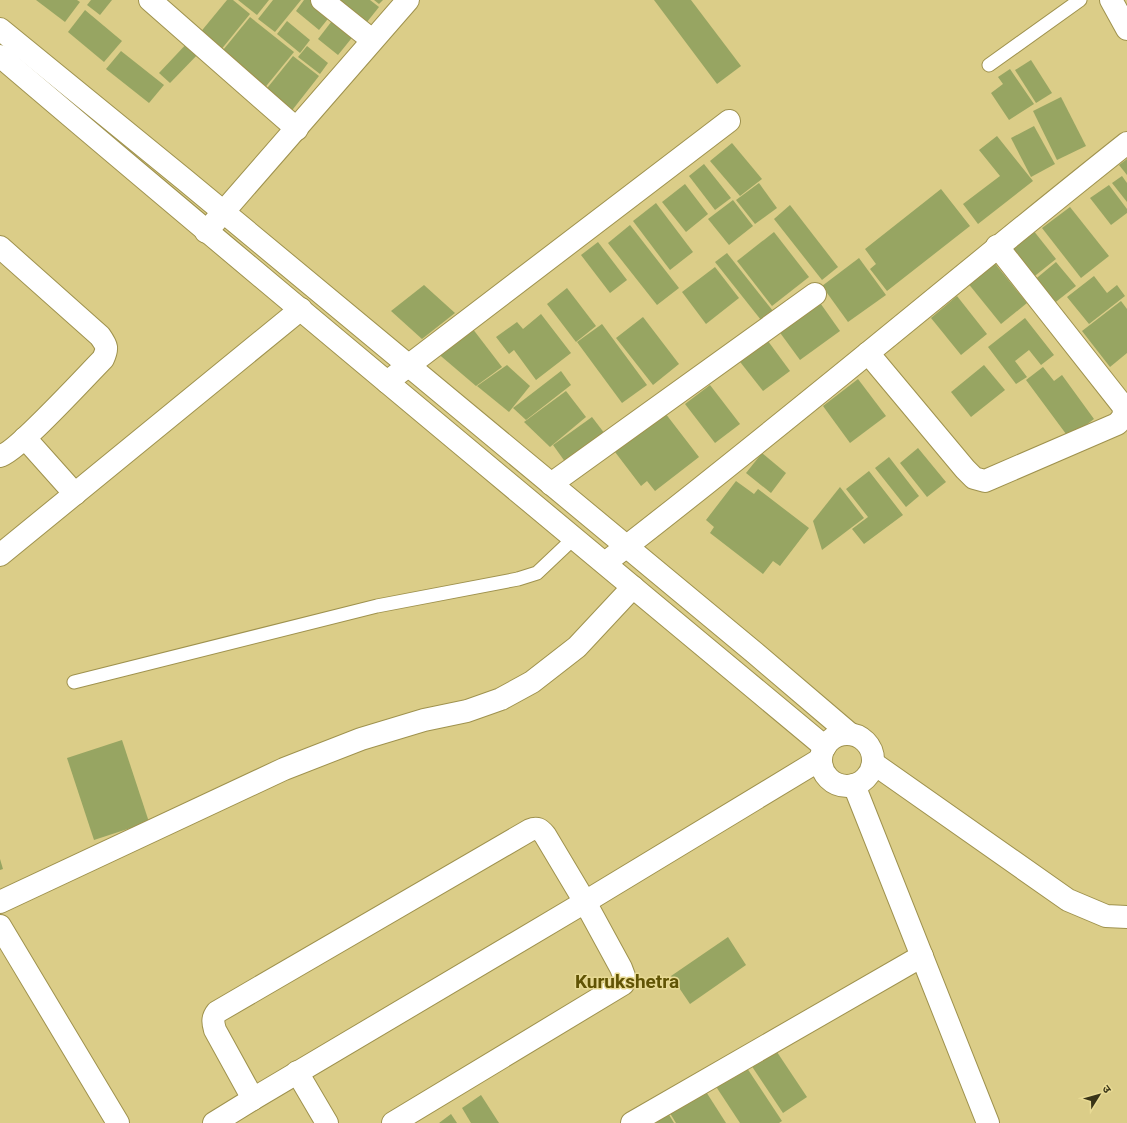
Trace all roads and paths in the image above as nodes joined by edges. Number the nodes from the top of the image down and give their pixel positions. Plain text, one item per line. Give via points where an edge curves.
1 (150, 0) edge
2 (322, 0) edge
3 (408, 0) edge
4 (1080, 0) edge
5 (1111, 0) edge
6 (0, 29) edge
7 (1127, 29) edge
8 (372, 40) junction
9 (0, 56) edge
10 (989, 65) dead end
11 (729, 121) dead end
12 (297, 129) junction
13 (1127, 142) edge
14 (223, 212) junction
15 (206, 232) junction
16 (997, 246) junction
17 (0, 247) edge
18 (815, 294) dead end
19 (301, 309) junction
20 (868, 353) junction
21 (408, 366) junction
22 (387, 382) junction
23 (25, 438) junction
24 (0, 456) edge
25 (551, 484) junction
26 (75, 494) junction
27 (574, 538) junction
28 (627, 546) junction
29 (0, 555) edge
30 (604, 564) junction
31 (633, 587) junction
32 (74, 682) dead end
33 (850, 734) junction
34 (823, 753) junction
35 (873, 763) junction
36 (854, 785) junction
37 (0, 902) edge
38 (585, 902) junction
39 (1127, 917) edge
40 (0, 926) edge
41 (922, 956) junction
42 (297, 1072) junction
43 (252, 1099) junction
44 (219, 1122) edge
45 (118, 1123) edge
46 (326, 1123) edge
47 (393, 1123) edge
48 (632, 1123) edge
49 (988, 1123) edge

1 - 12 street
2 - 8 street
3 - 8 street
4 - 10 lane
5 - 7 street
6 - 14 street
8 - 12 street
9 - 15 street
11 - 21 street
12 - 14 street
13 - 16 street
14 - 15 street
14 - 21 street
15 - 19 street
16 - 20 street
16 - 20 street via 1124,406 1125,413 1117,424 986,481 974,478
17 - 23 street via 106,344 103,359
18 - 25 street
19 - 22 street
19 - 26 street
20 - 28 street
21 - 22 street
21 - 25 street
22 - 27 street
23 - 24 street via 9,452
23 - 26 street
25 - 28 street
26 - 29 street
27 - 30 street
27 - 32 lane via 537,573 518,579 377,606
28 - 30 street
28 - 33 street
30 - 31 street
31 - 34 street
31 - 37 street via 577,647 532,682 501,700 361,740 284,769
33 - 34 street via 836,736
33 - 35 street via 858,736 870,747
34 - 36 street via 822,766 831,780 846,786
34 - 38 street
35 - 36 street via 866,777
35 - 39 street via 1068,900 1106,916
36 - 41 street
38 - 42 street
38 - 43 street via 545,835 536,828 216,1012 213,1017 215,1030
38 - 47 street via 621,968 624,976 622,984
40 - 45 street
41 - 48 street
41 - 49 street
42 - 43 street
42 - 46 street
43 - 44 street

